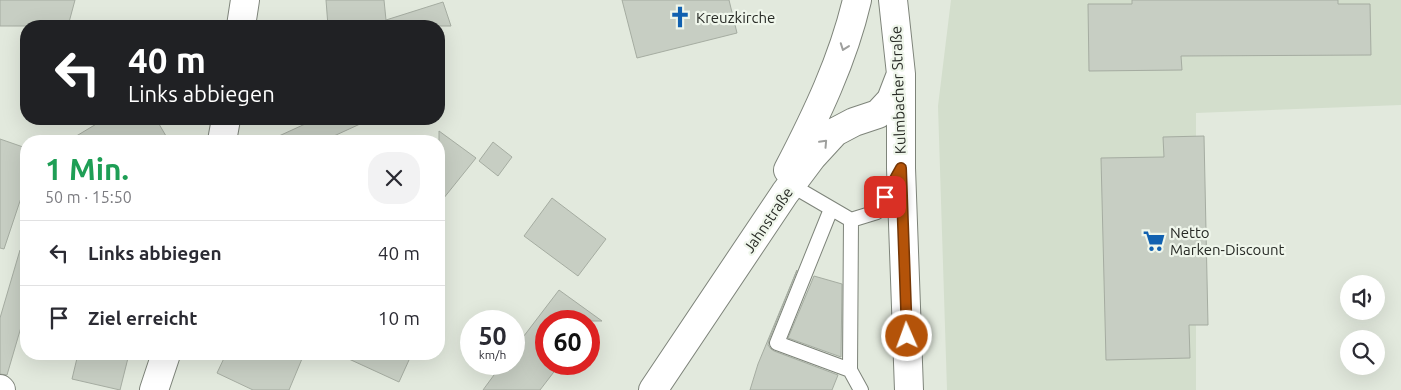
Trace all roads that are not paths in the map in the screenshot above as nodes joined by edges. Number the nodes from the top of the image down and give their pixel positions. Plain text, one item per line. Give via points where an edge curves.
1 (245, 0) edge
2 (857, 0) edge
3 (893, 0) edge
4 (242, 20) edge
5 (900, 74) junction
6 (901, 168) junction
7 (791, 185) junction
8 (831, 208) junction
9 (851, 220) junction
10 (726, 283) junction
11 (164, 360) edge
12 (850, 370) junction
13 (154, 390) edge
14 (654, 390) edge
15 (860, 390) edge
16 (909, 390) edge

1 - 4 main road
2 -> 10 main road via 835,72 793,160
3 - 5 main road, Kulmbacher Straße
5 - 6 main road, Kulmbacher Straße
7 -> 5 main road, Jahnstraße via 835,132 878,114 892,100
6 - 9 lane via 877,212
6 - 16 main road, Kulmbacher Straße
7 - 8 lane
7 - 10 main road, Jahnstraße
8 - 9 lane
8 - 12 lane via 777,343
9 - 12 lane
10 - 14 main road, Jahnstraße
11 - 13 main road
12 - 15 lane

